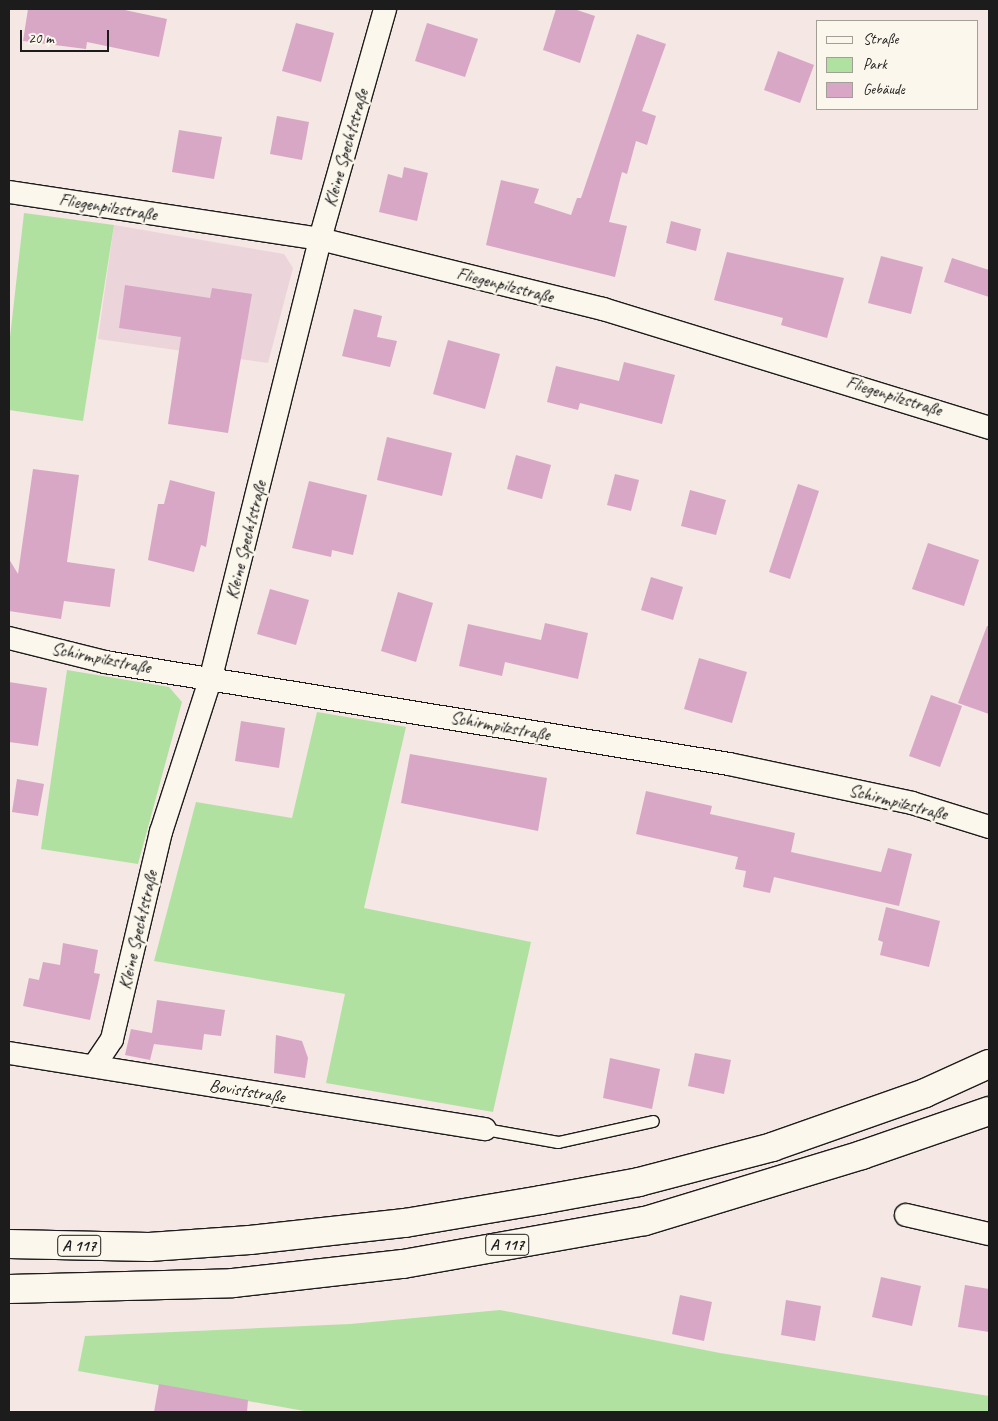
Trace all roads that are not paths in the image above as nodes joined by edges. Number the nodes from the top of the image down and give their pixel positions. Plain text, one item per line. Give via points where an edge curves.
1 (385, 9) edge
2 (9, 192) edge
3 (320, 239) junction
4 (989, 428) edge
5 (9, 638) edge
6 (212, 677) junction
7 (989, 827) edge
8 (9, 1053) edge
9 (989, 1064) edge
10 (94, 1066) junction
11 (989, 1111) edge
12 (653, 1122) dead end
13 (485, 1129) joint
14 (906, 1215) dead end
15 (989, 1234) edge
16 (9, 1244) edge
17 (9, 1289) edge

1 - 3 street, Kleine Spechtstraße
2 - 3 street, Fliegenpilzstraße
3 - 4 street, Fliegenpilzstraße via 603,309
3 - 6 street, Kleine Spechtstraße
5 - 6 street, Schirmpilzstraße via 105,662
6 - 7 street, Schirmpilzstraße via 729,764 912,803
6 - 10 street, Kleine Spechtstraße via 161,832 112,1038
8 - 10 street, Boviststraße
9 - 16 highway, A 117 via 925,1093 772,1147 639,1182 405,1223 250,1240 149,1247
10 - 13 street, Boviststraße
11 - 17 highway, A 117 via 862,1155 645,1221 403,1264 234,1283
12 - 13 lane via 558,1142
14 - 15 street

